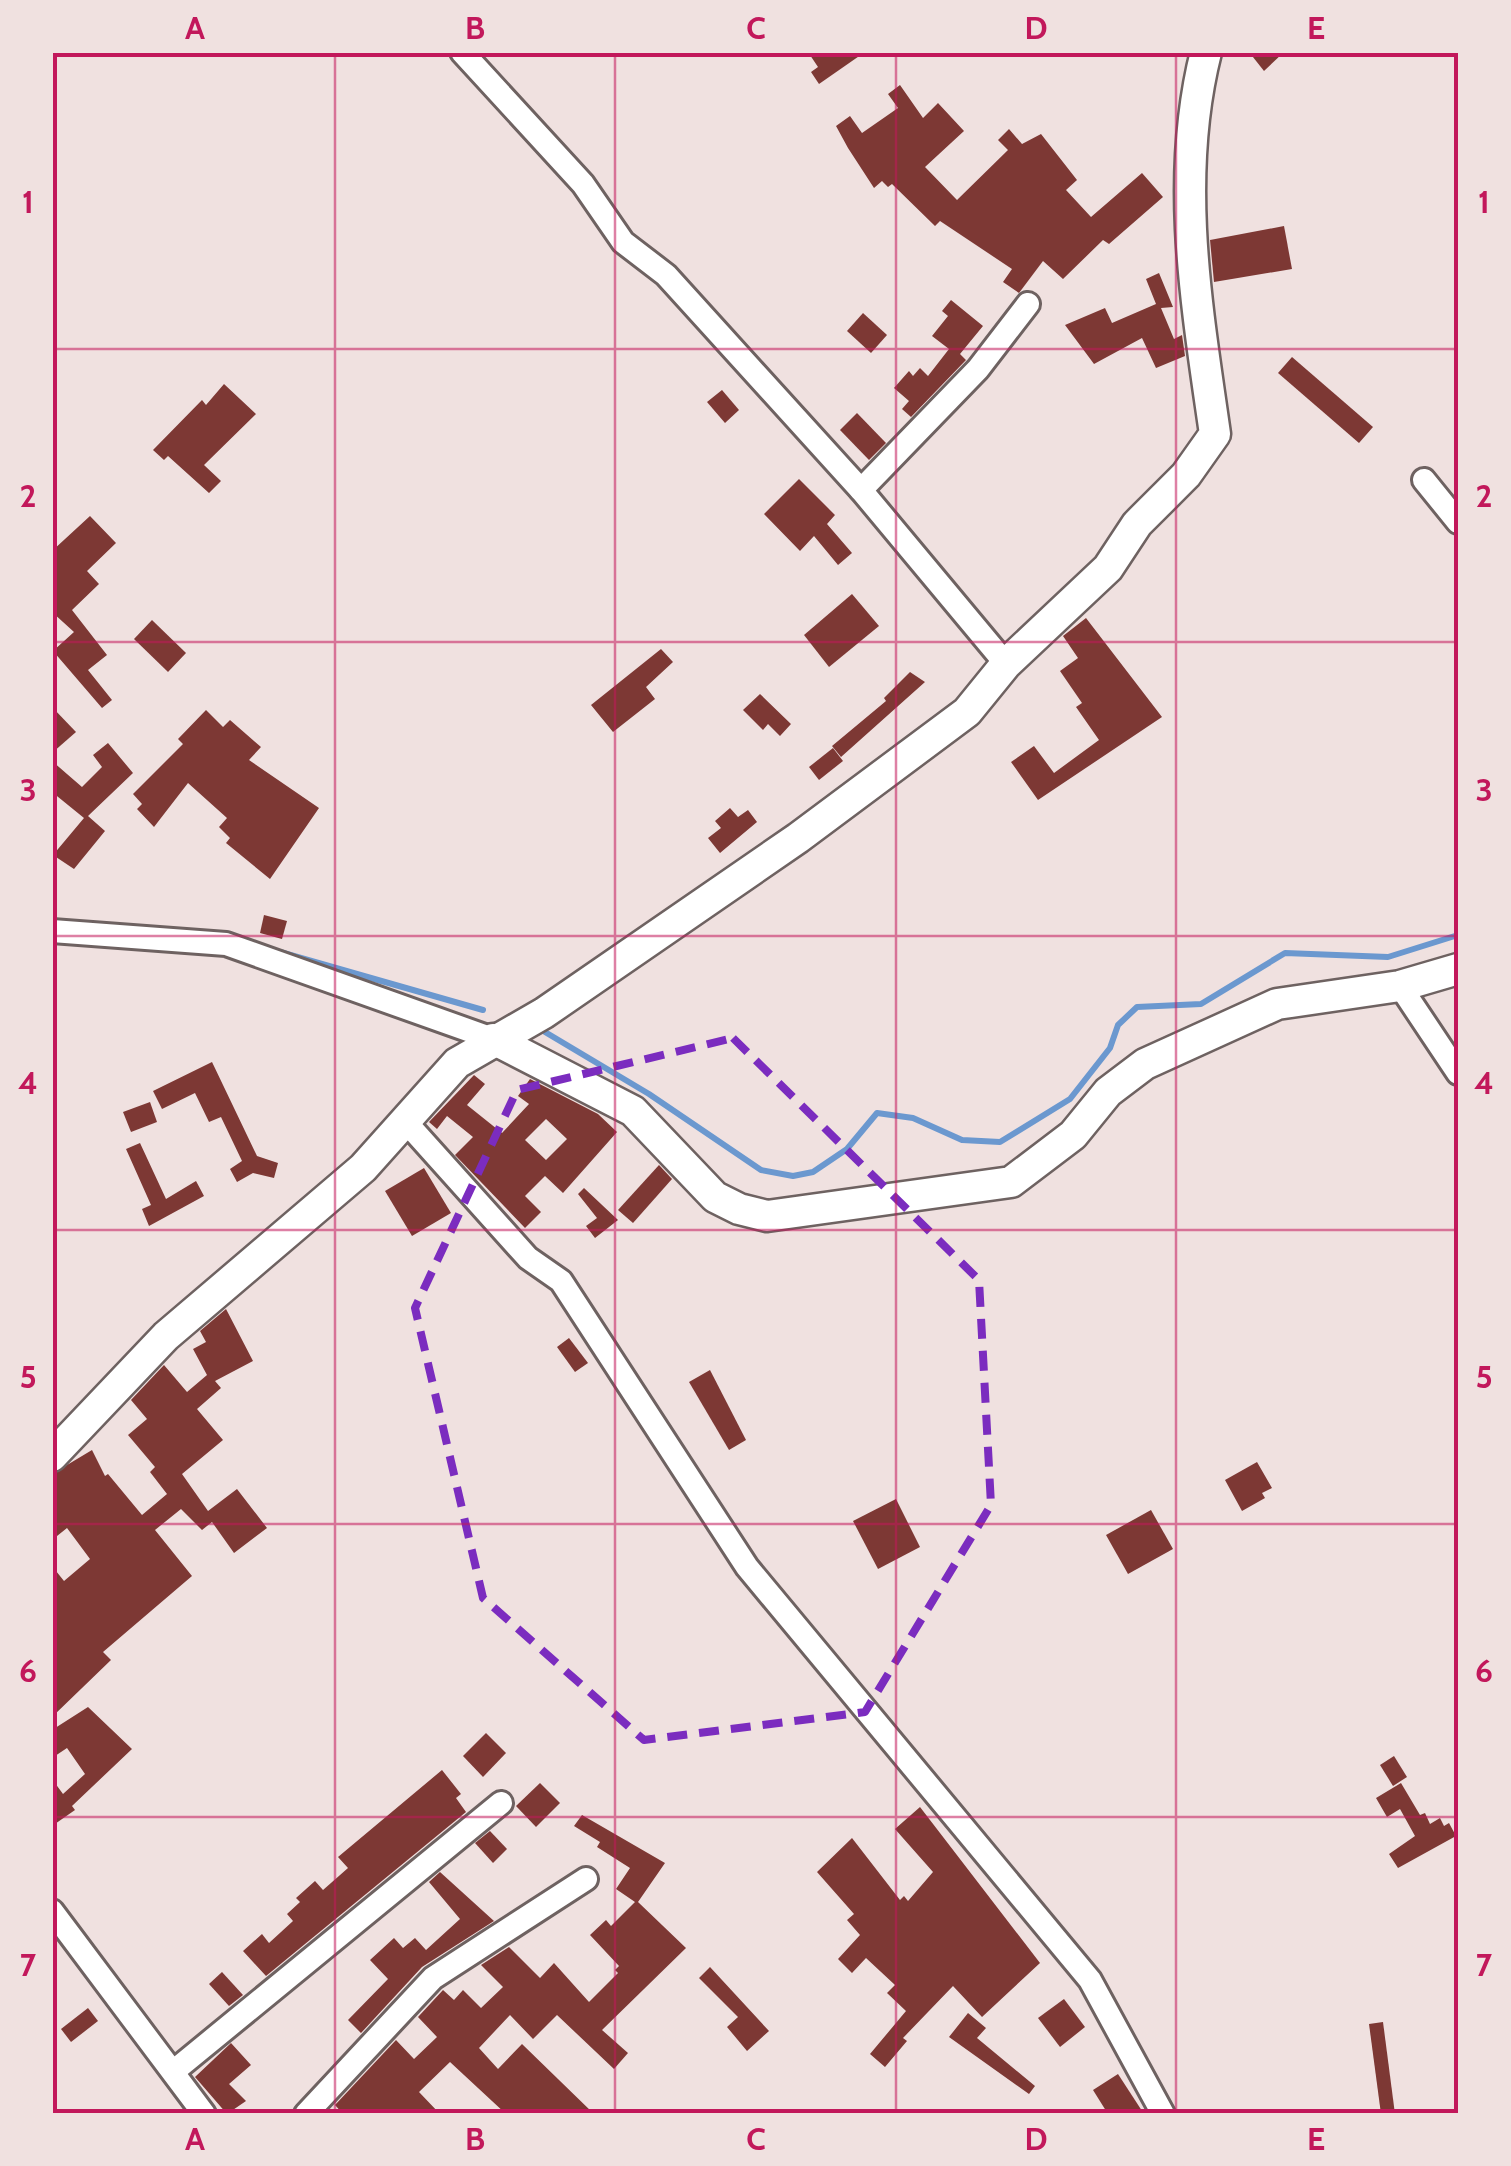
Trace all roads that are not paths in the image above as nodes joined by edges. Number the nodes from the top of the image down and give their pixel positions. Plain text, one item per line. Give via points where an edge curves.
1 (462, 52) edge
2 (1206, 52) edge
3 (1028, 304) dead end
4 (1424, 480) dead end
5 (861, 490) junction
6 (1458, 522) edge
7 (1006, 664) junction
8 (52, 931) edge
9 (1458, 969) edge
10 (1400, 986) junction
11 (494, 1039) junction
12 (1458, 1073) edge
13 (405, 1121) junction
14 (52, 1456) edge
15 (501, 1802) dead end
16 (586, 1879) dead end
17 (52, 1911) edge
18 (174, 2071) junction
19 (204, 2114) edge
20 (306, 2114) edge
21 (1163, 2114) edge

1 - 5 street via 583,184 624,242 666,275
2 - 7 street via 1194,126 1191,266 1215,434 1108,568
3 - 5 street via 978,369
4 - 6 street
5 - 7 street
7 - 11 street via 967,712 798,838 544,1013
8 - 11 street via 226,944
9 - 10 street
10 - 11 street via 1277,1004 1146,1064 1108,1092 1073,1135 1011,1182 767,1216 715,1197 633,1111
10 - 12 street
11 - 13 street via 457,1062
13 - 14 street via 363,1168 166,1336
13 - 21 street via 528,1258 561,1281 747,1567 1090,1980
15 - 18 street
16 - 20 street via 433,1978
17 - 18 street
18 - 19 street

